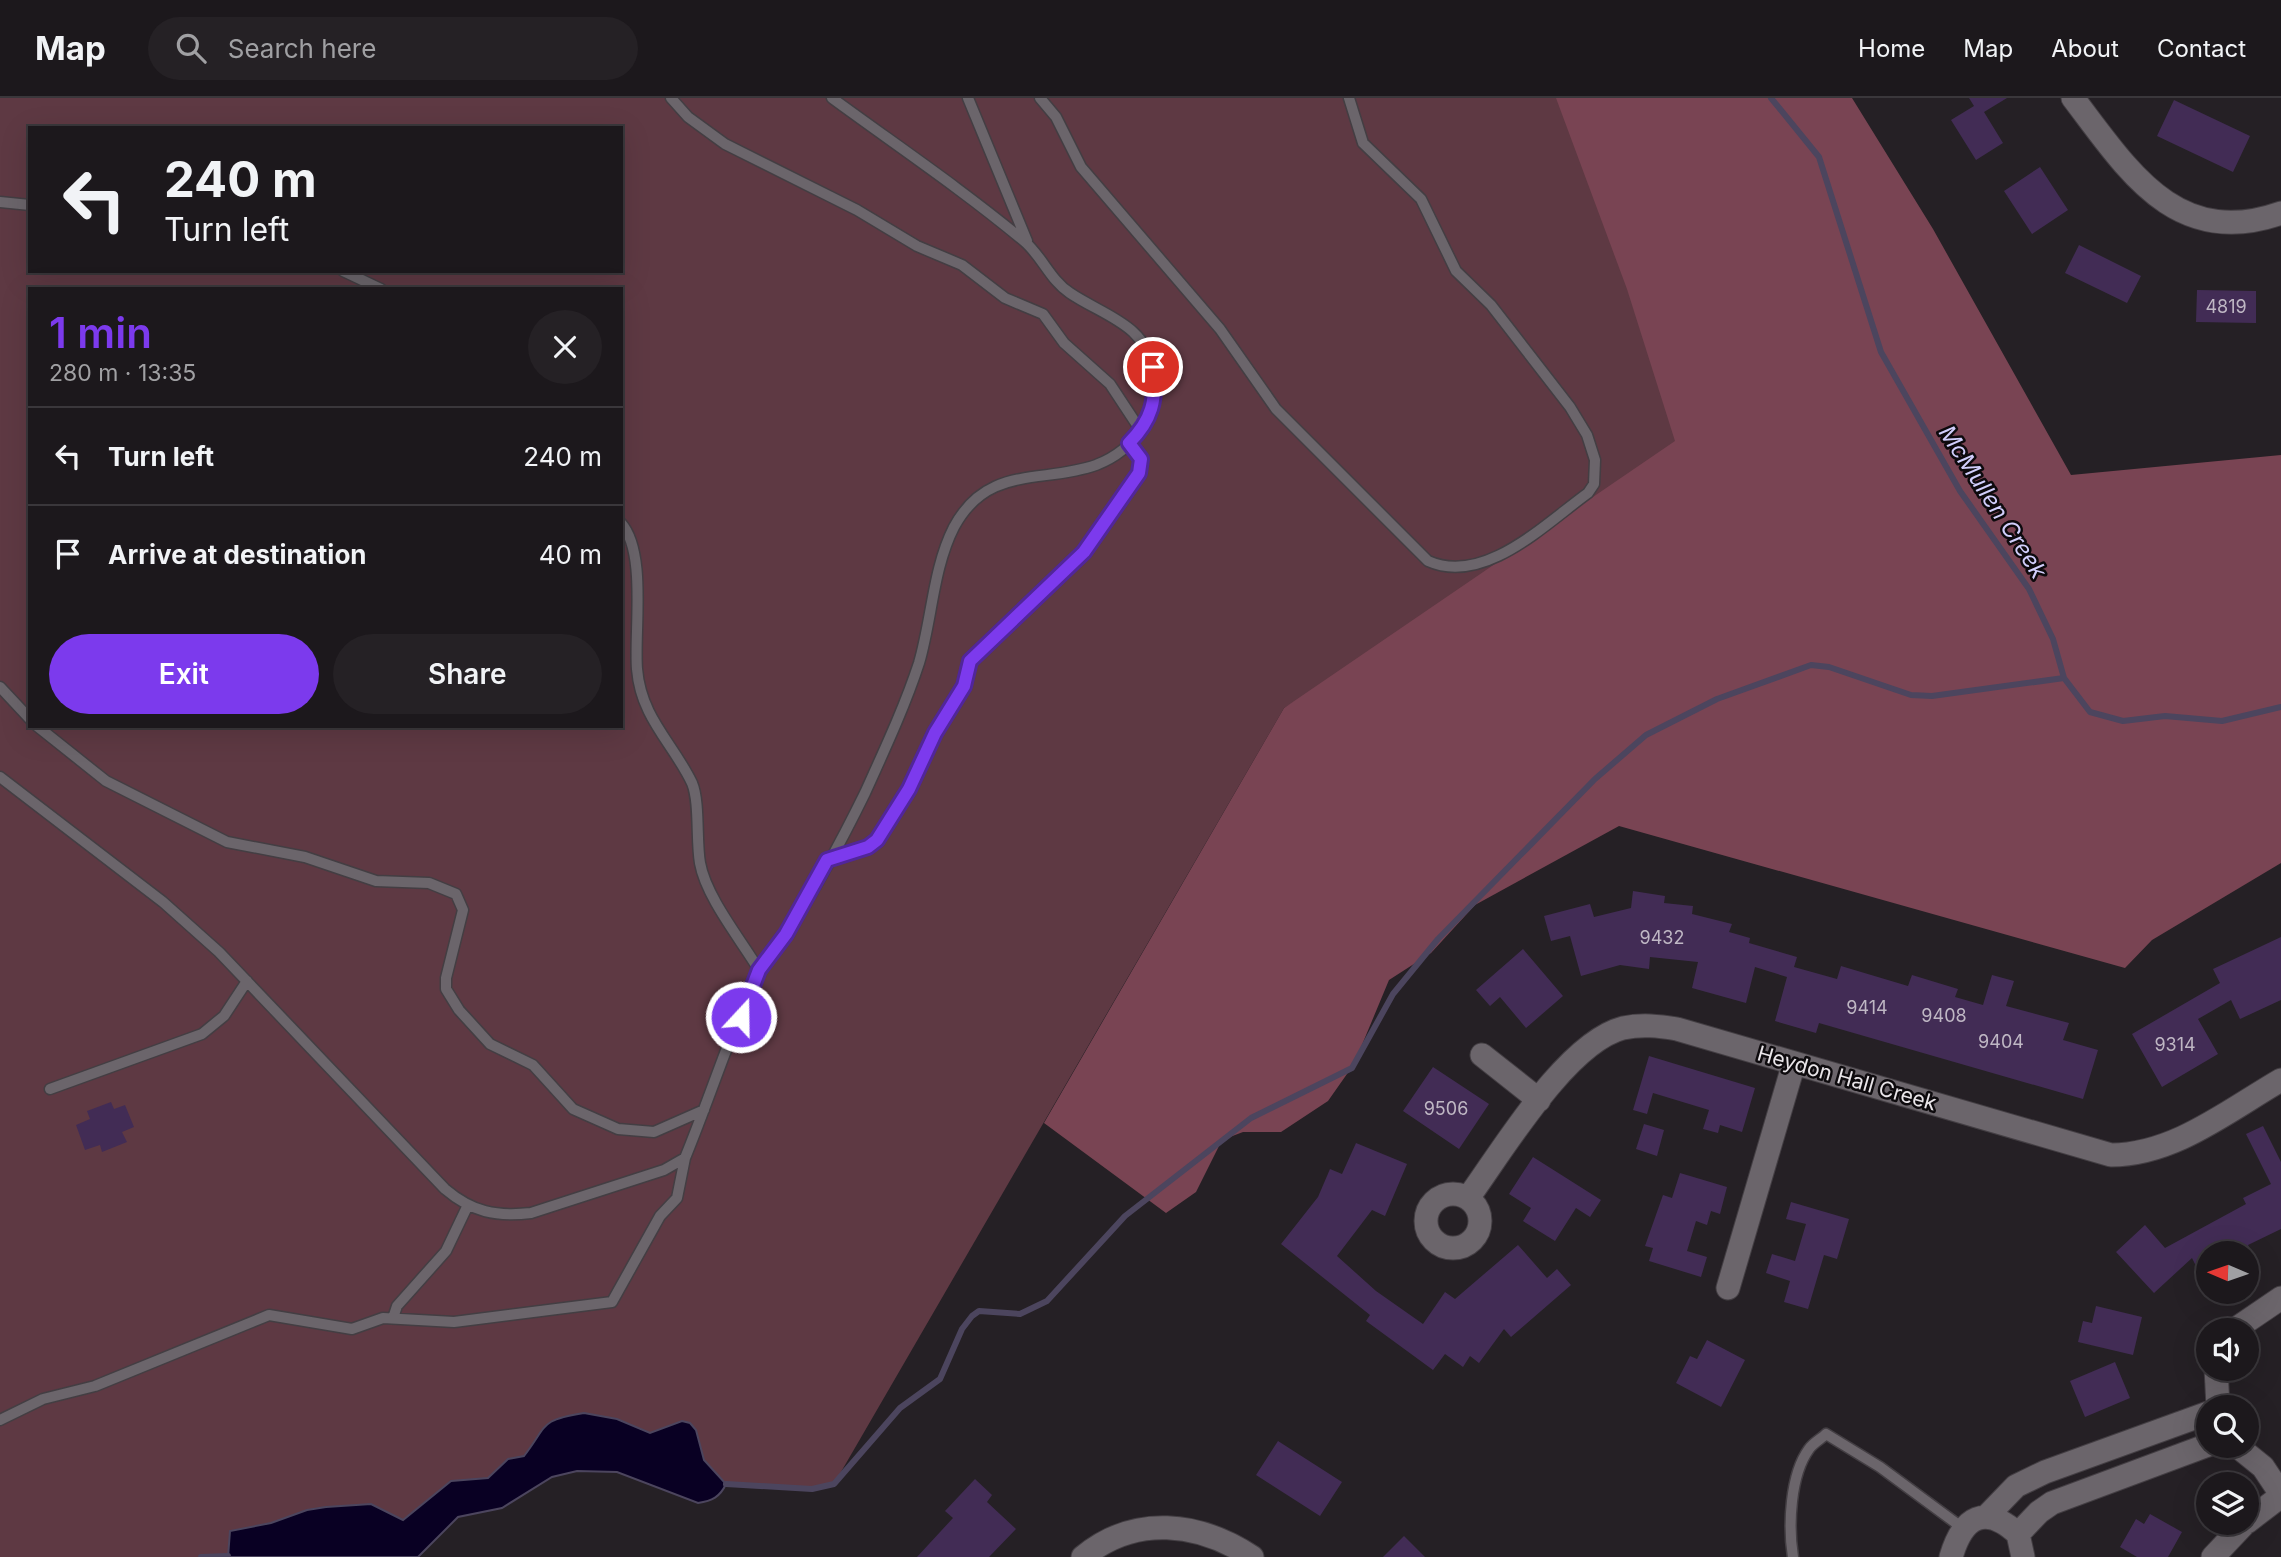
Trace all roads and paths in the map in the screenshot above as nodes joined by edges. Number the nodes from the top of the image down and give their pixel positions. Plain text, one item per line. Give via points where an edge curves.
1 (671, 98) edge
2 (832, 98) edge
3 (968, 98) edge
4 (1040, 98) edge
5 (1349, 98) edge
6 (2073, 98) edge
7 (0, 202) edge
8 (28, 205) edge
9 (2281, 213) edge
10 (1028, 244) junction
11 (348, 273) edge
12 (377, 287) edge
13 (1141, 431) junction
14 (1129, 443) junction
15 (623, 525) edge
16 (0, 687) edge
17 (28, 717) edge
18 (40, 728) edge
19 (0, 777) edge
20 (827, 860) junction
21 (759, 970) junction
22 (247, 981) junction
23 (1482, 1055) dead end
24 (1794, 1063) junction
25 (2281, 1080) edge
26 (50, 1089) dead end
27 (1539, 1100) junction
28 (705, 1109) junction
29 (685, 1158) junction
30 (1468, 1198) dead end
31 (467, 1207) junction
32 (1728, 1288) dead end
33 (2281, 1298) edge
34 (393, 1318) junction
35 (2252, 1318) edge
36 (0, 1420) edge
37 (2196, 1420) edge
38 (2196, 1447) edge
39 (2253, 1458) edge
40 (2123, 1460) junction
41 (2281, 1494) edge
42 (2259, 1512) edge
43 (1987, 1516) junction
44 (1964, 1529) junction
45 (2018, 1534) junction
46 (2234, 1535) edge
47 (1083, 1557) edge
48 (1252, 1557) edge
49 (1793, 1557) edge
50 (1951, 1557) edge
51 (2023, 1557) edge
52 (2213, 1557) edge

1 - 13 lane via 725,144 962,265 1005,298 1042,314 1064,342 1110,384
2 - 10 lane
3 - 10 lane
4 - 5 lane via 1056,117 1081,167 1220,329 1276,409 1428,561 1457,569 1477,564 1504,553 1587,493 1594,484 1595,460 1570,407 1491,305 1456,271 1421,199 1363,143
6 - 9 street via 2145,188 2176,208 2233,222
7 - 8 lane
10 - 13 lane via 1070,293 1113,315 1144,345 1156,391 1151,415
11 - 12 lane
13 - 14 lane
14 - 20 lane via 1141,459 1139,473 1084,552 970,661 964,686 877,840
14 - 20 lane via 1098,464 1011,480 971,504 956,524 938,577 918,665 864,793
15 - 21 lane via 637,569 637,671 646,707 693,785 700,866
16 - 17 lane
18 - 28 lane via 106,781 227,842 305,857 376,881 429,883 456,894 463,910 446,978 449,998 490,1044 533,1065 573,1109 618,1129 642,1133 668,1128
19 - 22 lane via 163,902
20 - 21 lane via 786,934
21 - 28 lane
22 - 26 lane via 224,1016 202,1034
22 - 31 lane
23 - 27 street
24 - 25 street, Heydon Hall Creek via 2111,1155 2135,1155 2164,1147
24 - 27 street, Heydon Hall Creek via 1677,1029 1635,1027 1583,1050
24 - 32 street
27 - 30 street, Heydon Hall Creek
28 - 29 lane
29 - 31 lane via 664,1170 531,1213 509,1216
29 - 34 lane via 677,1198 660,1216 612,1302 454,1322
31 - 34 lane via 446,1251 397,1306
33 - 35 street
34 - 36 lane via 352,1329 269,1315 95,1385 43,1399
37 - 40 street
38 - 40 street
39 - 41 street
40 - 43 street via 2045,1472 2016,1486
40 - 45 street via 2039,1512
41 - 42 street
43 - 44 street via 1972,1520
43 - 45 street via 1998,1518
44 - 49 lane via 1826,1434 1809,1449 1793,1490
44 - 50 street
45 - 51 street
46 - 52 street
47 - 48 street via 1129,1531 1153,1526 1201,1531

